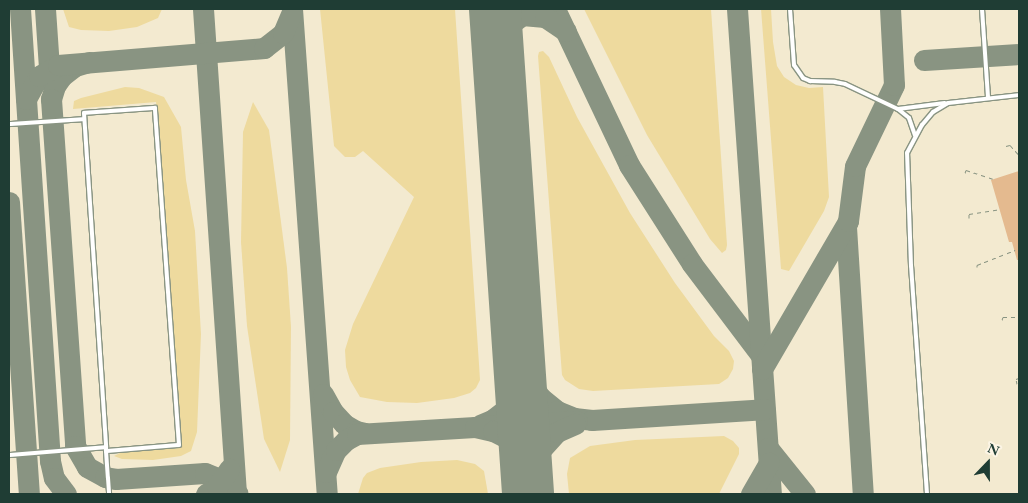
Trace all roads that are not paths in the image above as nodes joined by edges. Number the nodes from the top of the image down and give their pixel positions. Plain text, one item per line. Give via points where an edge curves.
1 (790, 9) edge
2 (982, 9) edge
3 (1019, 96) edge
4 (988, 98) junction
5 (948, 103) junction
6 (898, 109) junction
7 (84, 119) junction
8 (9, 124) edge
9 (915, 135) junction
10 (106, 449) junction
11 (9, 455) edge
12 (109, 494) edge
13 (927, 494) edge

1 - 6 lane via 794,65 799,74 810,81 845,84
2 - 4 lane
3 - 4 lane
4 - 5 lane
5 - 6 lane
5 - 9 lane via 934,112
6 - 9 lane via 909,118
7 - 8 lane
7 - 10 lane
7 - 10 lane via 84,113 155,108 179,445
9 - 13 lane via 906,161
10 - 11 lane
10 - 12 lane

